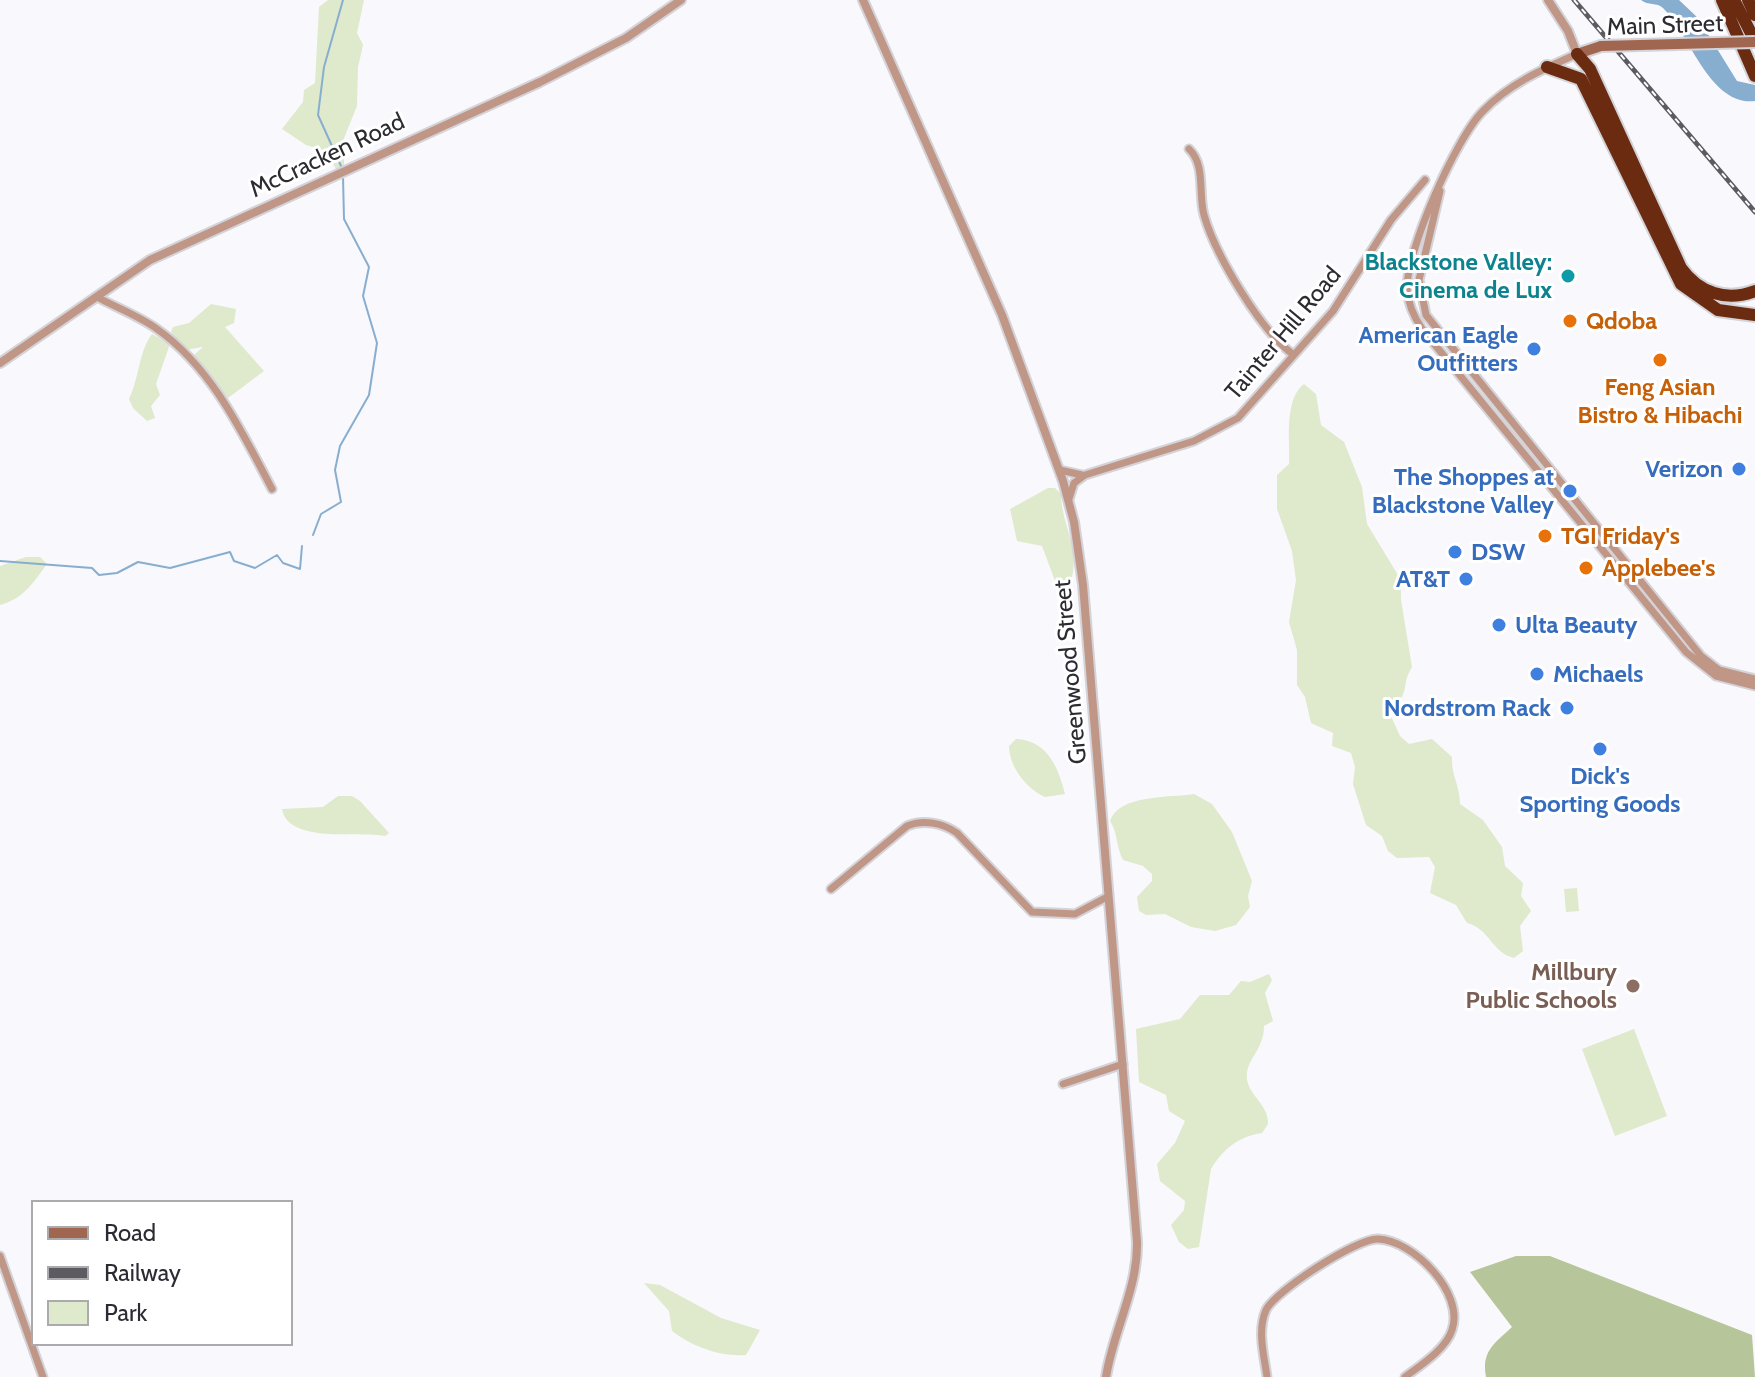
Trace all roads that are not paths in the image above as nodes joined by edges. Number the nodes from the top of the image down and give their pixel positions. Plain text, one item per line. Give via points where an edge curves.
1 (681, 0) edge
2 (863, 0) edge
3 (1722, 0) edge
4 (1734, 0) edge
5 (1748, 0) edge
6 (1551, 4) edge
7 (1755, 15) edge
8 (1755, 41) edge
9 (1577, 54) junction
10 (1547, 67) junction
11 (1754, 75) edge
12 (1581, 79) junction
13 (1189, 149) dead end
14 (1425, 180) dead end
15 (1440, 189) junction
16 (1755, 291) edge
17 (97, 297) junction
18 (1755, 315) edge
19 (1294, 355) junction
20 (0, 363) edge
21 (1060, 470) junction
22 (1085, 475) junction
23 (272, 489) dead end
24 (1069, 499) junction
25 (1755, 679) edge
26 (1755, 686) edge
27 (831, 889) dead end
28 (1107, 897) junction
29 (1123, 1064) junction
30 (1063, 1084) dead end
31 (0, 1256) edge
32 (43, 1377) edge
33 (1106, 1377) edge
34 (1267, 1377) edge
35 (1405, 1377) edge

1 - 17 street, McCracken Road via 594,55 210,230 141,265
2 - 21 street, Greenwood Street via 1002,315
3 - 11 highway
4 - 8 highway
5 - 7 highway
6 - 9 street
8 - 9 main road, Main Street, bridge via 1601,46
9 - 10 street
9 - 12 highway
9 - 16 highway via 1590,69 1688,278 1716,294
10 - 12 highway
10 - 15 street via 1511,87 1480,114 1455,148
12 - 18 highway via 1681,284 1718,310
13 - 19 street via 1197,159 1202,210 1218,249 1269,333
14 - 19 street, Tainter Hill Road via 1391,220 1333,311
15 - 25 street via 1419,280 1426,315 1701,656 1719,670
15 - 26 street via 1425,219 1408,279 1408,300 1416,320 1694,660 1716,676
17 - 20 street, McCracken Road
17 - 23 street via 158,330 201,374 235,417
19 - 22 street, Tainter Hill Road via 1226,426
21 - 22 street, Tainter Hill Road
21 - 24 street, Greenwood Street
22 - 24 street via 1074,483
24 - 28 street, Greenwood Street via 1082,574
27 - 28 street via 907,826 922,822 957,833 1032,912 1075,914
28 - 29 street, Greenwood Street
29 - 30 street
29 - 33 street, Greenwood Street via 1137,1258
31 - 32 street
34 - 35 street via 1262,1332 1271,1302 1355,1245 1381,1239 1403,1246 1441,1282 1453,1303 1448,1339

